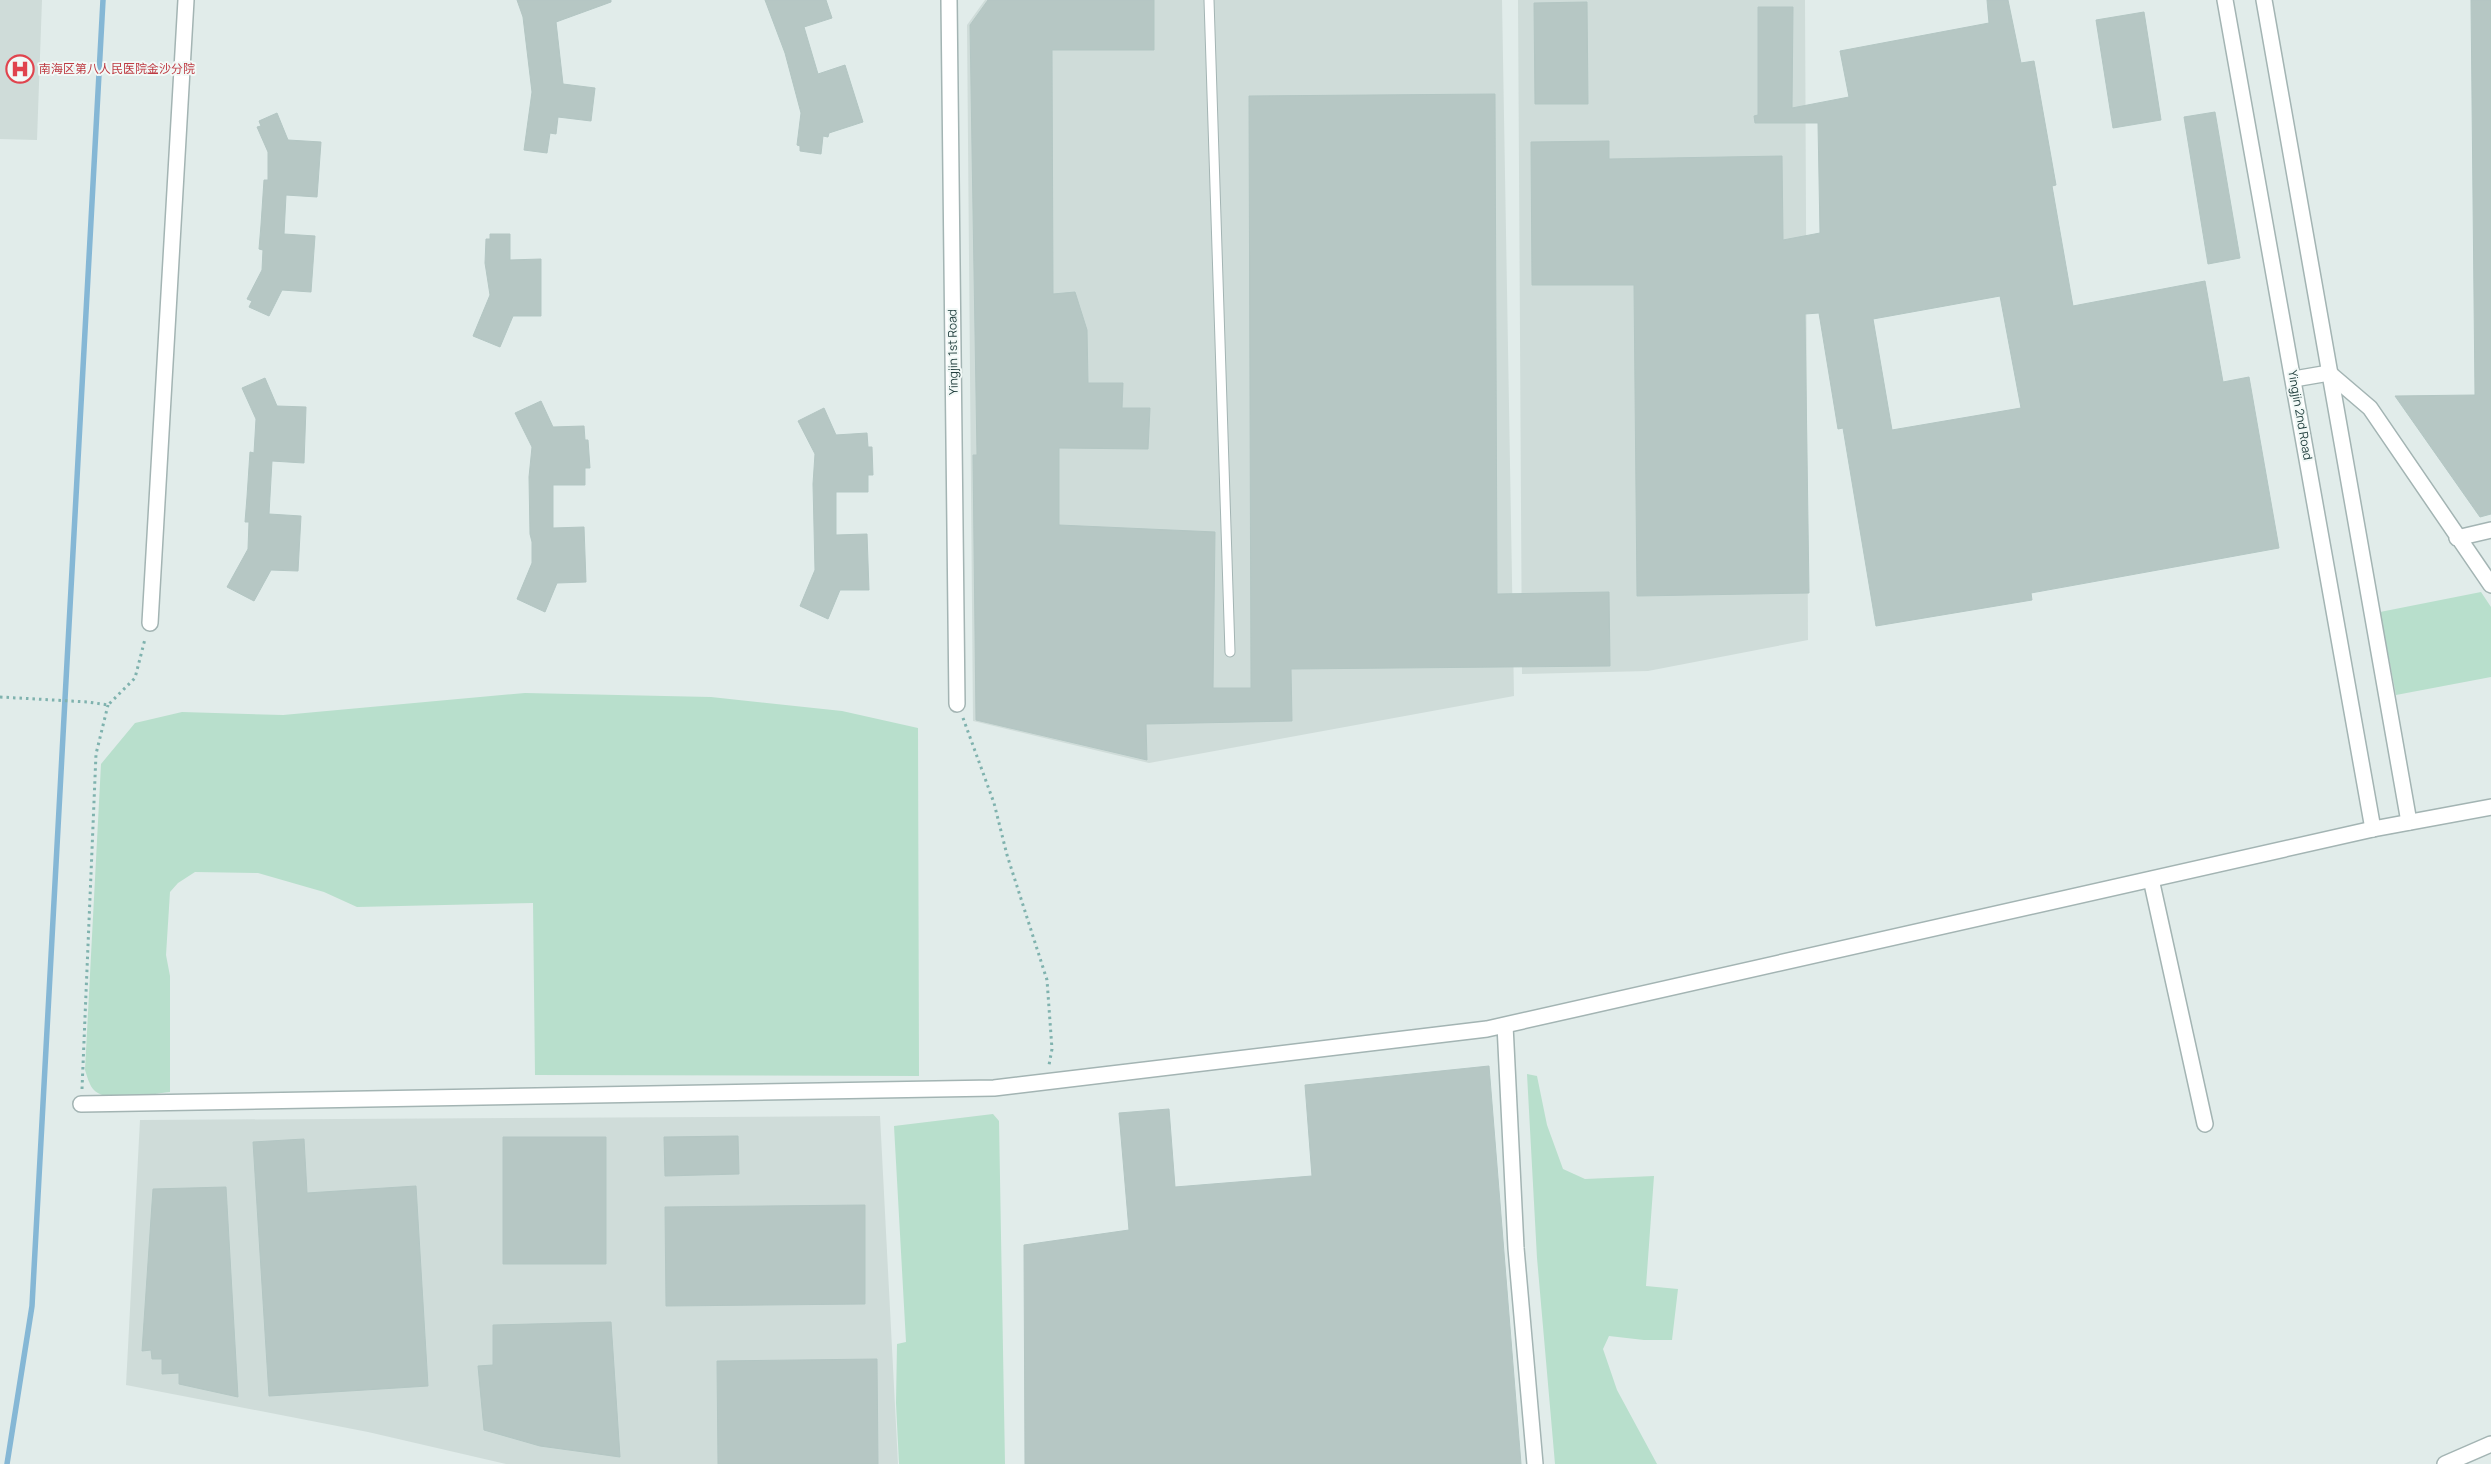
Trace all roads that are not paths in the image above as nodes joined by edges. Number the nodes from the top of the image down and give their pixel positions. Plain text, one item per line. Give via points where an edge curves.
1 (186, 0) edge
2 (948, 0) edge
3 (1209, 0) edge
4 (2224, 3) edge
5 (2267, 4) edge
6 (2330, 372) junction
7 (2294, 379) junction
8 (2491, 530) edge
9 (2458, 538) junction
10 (2491, 585) edge
11 (150, 623) road end
12 (1230, 652) dead end
13 (958, 704) road end
14 (2491, 807) edge
15 (2409, 822) junction
16 (2373, 829) junction
17 (2151, 879) junction
18 (1505, 1025) junction
19 (81, 1104) road end
20 (2205, 1124) dead end
21 (2491, 1444) edge
22 (1535, 1464) edge
23 (2445, 1464) edge

1 - 11 street
2 - 13 street, Yingjin 1st Road
3 - 12 lane
4 - 7 street, Yingjin 2nd Road
5 - 6 street
6 - 7 street
6 - 9 street via 2370,408
6 - 15 street
7 - 16 street, Yingjin 2nd Road
8 - 9 street
9 - 10 street
14 - 15 street
15 - 16 street
16 - 17 street
17 - 18 street
17 - 20 street
18 - 19 street via 994,1088
18 - 22 street via 1516,1248
21 - 23 street

